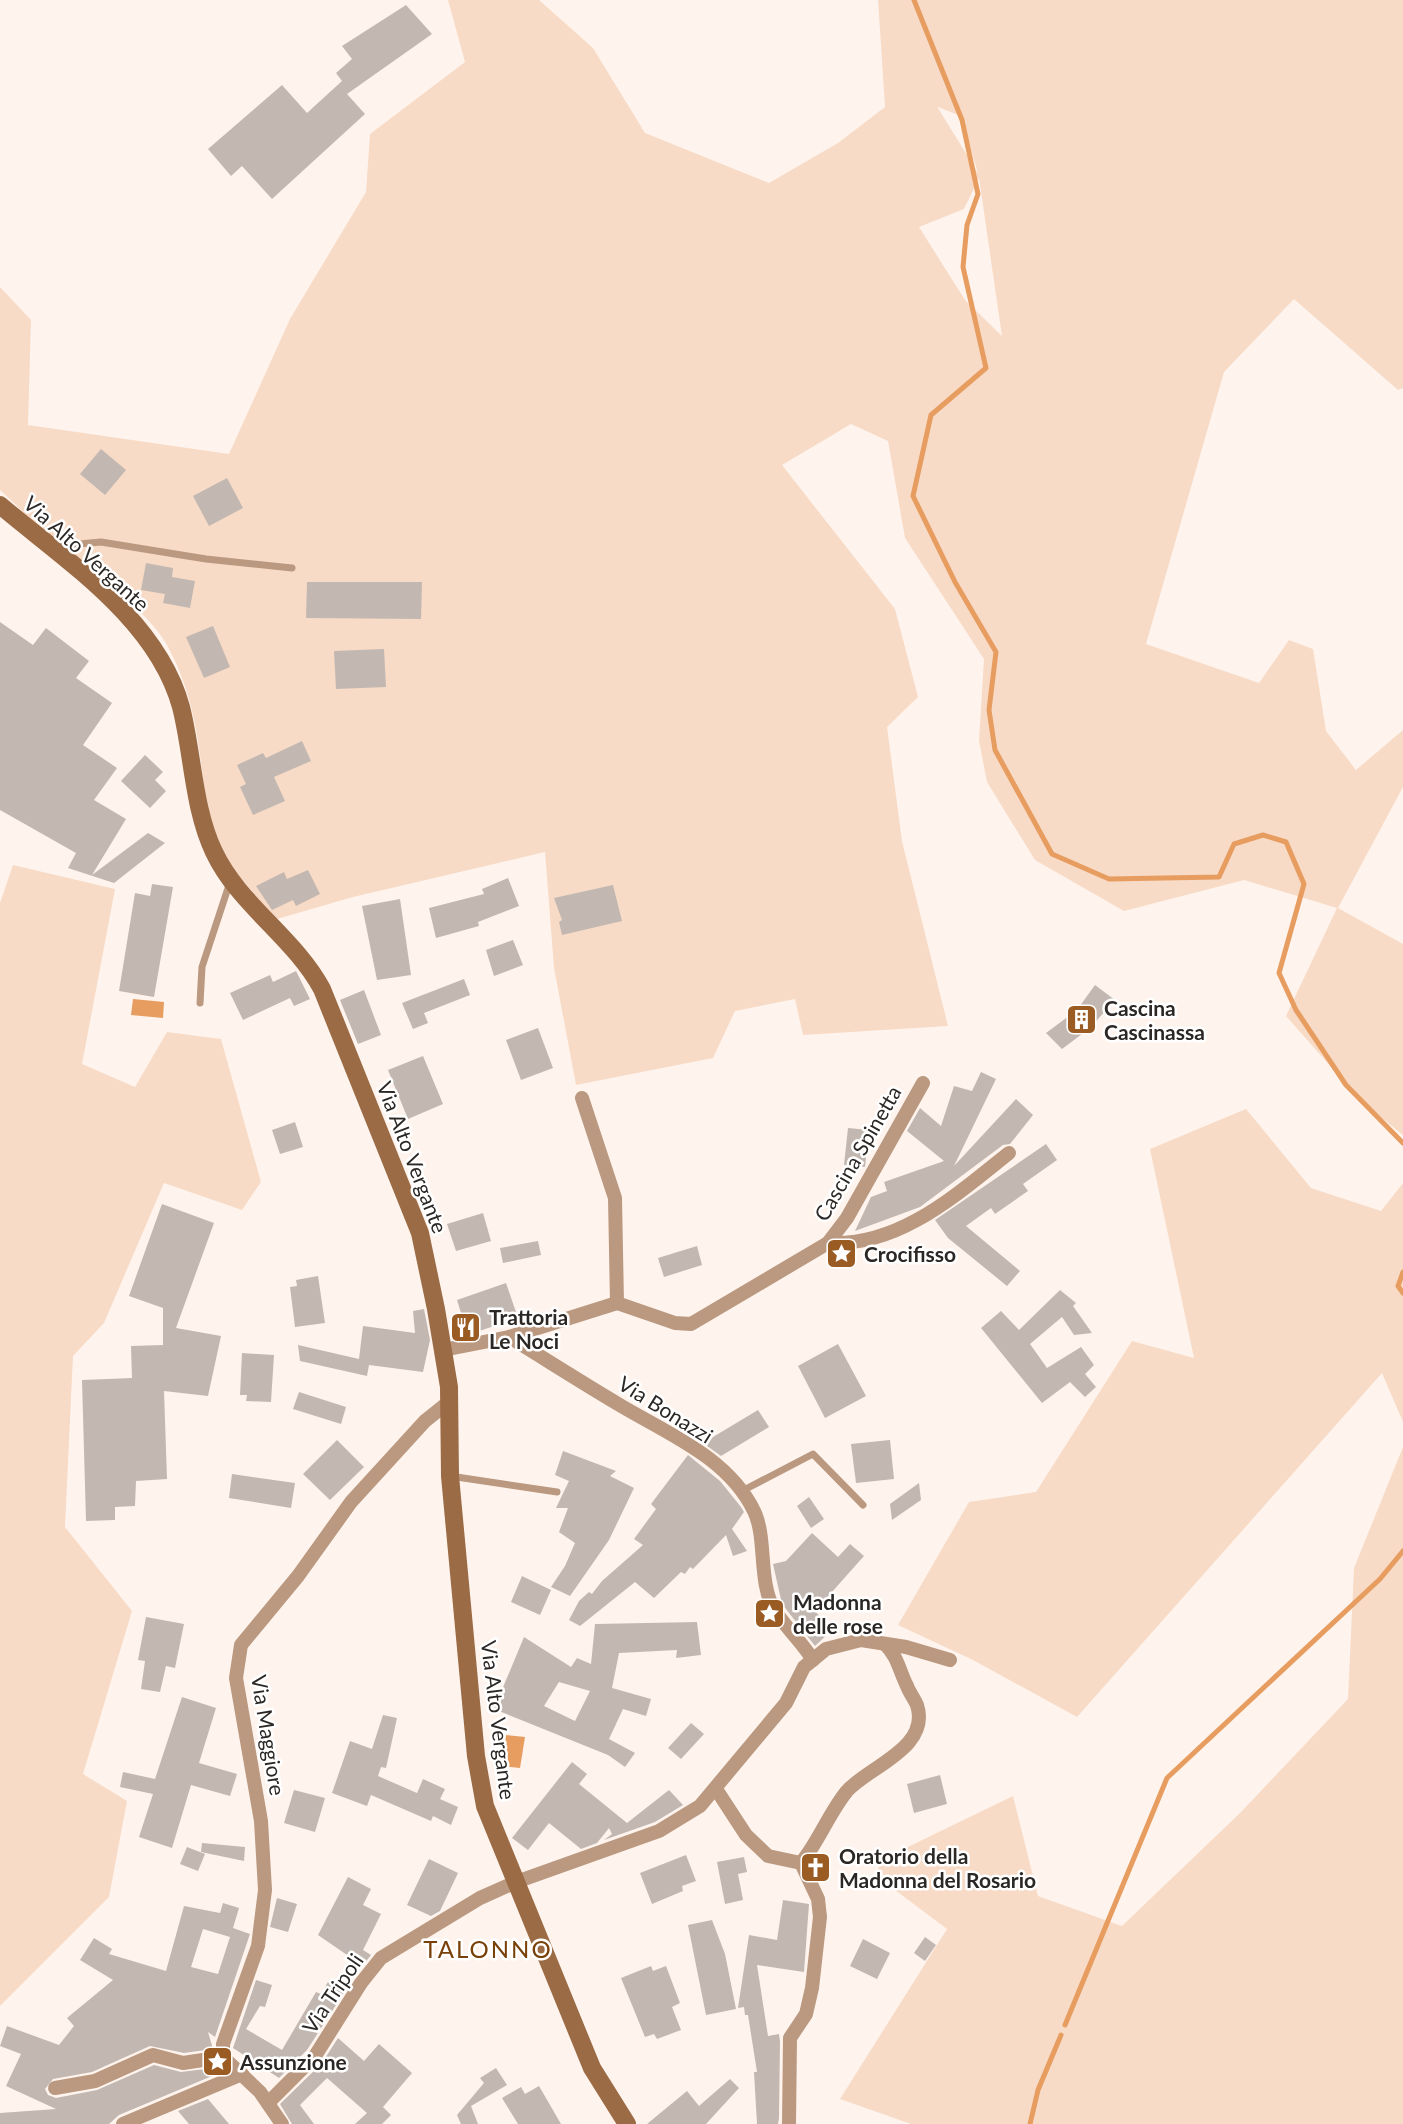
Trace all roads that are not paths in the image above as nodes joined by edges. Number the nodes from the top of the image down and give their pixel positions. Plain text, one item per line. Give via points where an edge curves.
1 (0, 505) edge
2 (48, 546) junction
3 (292, 568) dead end
4 (231, 880) junction
5 (200, 1003) dead end
6 (923, 1083) dead end
7 (582, 1098) dead end
8 (1009, 1153) dead end
9 (828, 1243) junction
10 (617, 1303) junction
11 (509, 1337) junction
12 (443, 1350) junction
13 (448, 1406) junction
14 (450, 1476) junction
15 (743, 1491) junction
16 (557, 1492) dead end
17 (863, 1505) dead end
18 (885, 1644) junction
19 (813, 1660) junction
20 (950, 1660) dead end
21 (716, 1789) junction
22 (801, 1863) junction
23 (516, 1882) junction
24 (223, 2057) junction
25 (242, 2074) junction
26 (55, 2088) dead end
27 (268, 2103) junction
28 (123, 2124) edge
29 (282, 2124) edge
30 (627, 2124) edge
31 (789, 2124) edge

1 - 2 main road, Via Alto Vergante
2 - 3 lane via 101,542
2 - 4 main road, Via Alto Vergante via 136,628 171,677 205,826
4 - 5 lane via 202,967
4 - 12 main road, Via Alto Vergante via 298,953 322,989 420,1233
6 - 9 street, Cascina Spinetta via 847,1218
7 - 10 street via 615,1198
8 - 9 street, Cascina Spinetta via 921,1220 848,1244
9 - 10 street, Cascina Spinetta via 691,1324 675,1324
10 - 11 street
11 - 12 street
11 - 15 street, Via Bonazzi via 678,1437
12 - 13 main road, Via Alto Vergante
13 - 14 main road, Via Alto Vergante
13 - 24 street, Via Maggiore via 425,1421 351,1502 301,1579 241,1645 236,1678 249,1727 265,1889 258,1946 223,2044
14 - 16 lane
14 - 23 main road, Via Alto Vergante via 479,1782
15 - 17 lane via 813,1454
15 - 19 street, Via Bonazzi via 756,1513 773,1608
18 - 19 street via 861,1640 826,1649
18 - 20 street
18 - 22 street via 896,1656 918,1707 917,1724 911,1739 891,1759 848,1790
19 - 21 street via 804,1667 786,1703
21 - 22 street via 746,1835 768,1856
21 - 23 street via 700,1806 659,1831
22 - 31 street via 818,1899 820,1917 806,2014 790,2038
23 - 27 street, Via Tripoli via 480,1898 381,1958 315,2056
23 - 30 main road, Via Alto Vergante via 592,2068
24 - 25 street
24 - 26 street via 183,2063 153,2055 95,2081
25 - 27 street
25 - 28 street
27 - 29 street

